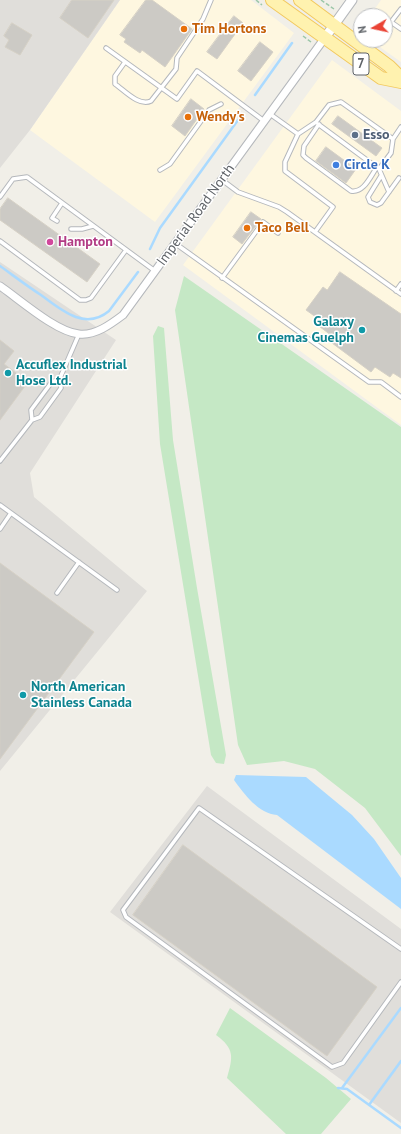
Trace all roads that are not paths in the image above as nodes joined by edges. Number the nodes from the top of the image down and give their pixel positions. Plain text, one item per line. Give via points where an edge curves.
1 (211, 0) edge
2 (272, 0) edge
3 (300, 0) edge
4 (352, 0) edge
5 (401, 9) edge
6 (334, 25) junction
7 (401, 30) edge
8 (324, 39) junction
9 (106, 48) dead end
10 (125, 62) junction
11 (401, 78) edge
12 (401, 82) edge
13 (162, 88) junction
14 (221, 104) dead end
15 (270, 114) junction
16 (264, 121) junction
17 (317, 123) junction
18 (401, 127) edge
19 (400, 132) edge
20 (298, 134) junction
21 (393, 139) junction
22 (378, 168) junction
23 (160, 170) dead end
24 (381, 176) junction
25 (399, 178) dead end
26 (222, 180) junction
27 (389, 192) junction
28 (0, 197) edge
29 (62, 203) junction
30 (57, 221) dead end
31 (94, 226) junction
32 (71, 229) dead end
33 (315, 232) junction
34 (278, 233) dead end
35 (0, 241) edge
36 (176, 244) junction
37 (126, 250) junction
38 (156, 272) junction
39 (222, 278) junction
40 (401, 284) edge
41 (0, 286) edge
42 (396, 291) junction
43 (401, 294) edge
44 (79, 334) junction
45 (60, 378) junction
46 (401, 397) edge
47 (32, 420) junction
48 (0, 461) edge
49 (0, 505) edge
50 (11, 513) junction
51 (0, 529) edge
52 (79, 562) junction
53 (117, 590) dead end
54 (57, 593) dead end
55 (401, 949) edge
56 (401, 982) edge

1 - 13 lane via 204,18 177,58 176,69
2 - 8 main road, 7
3 - 6 main road, 7
4 - 6 street, Imperial Road North
5 - 7 lane via 391,22
6 - 8 street, Imperial Road North
6 - 11 main road, 7
8 - 12 main road, 7 via 381,78
8 - 15 street, Imperial Road North
9 - 10 lane
10 - 13 lane
10 - 13 lane via 115,76 115,84 140,102 151,101
13 - 16 lane via 177,99 197,71
14 - 23 lane via 209,110 170,164
15 - 16 street, Imperial Road North
15 - 20 lane
16 - 26 street, Imperial Road North
17 - 20 lane
17 - 21 lane via 329,105 341,102
17 - 22 lane
17 - 22 lane via 304,146 303,155 306,158 356,192 362,189
18 - 19 lane
19 - 21 lane
20 - 33 lane via 285,162 285,171 333,208
21 - 22 lane via 391,152
22 - 24 lane
24 - 27 lane
24 - 27 lane via 369,193 370,202 377,206
25 - 27 lane
26 - 33 lane via 238,192 279,207
26 - 36 street, Imperial Road North
28 - 29 lane via 13,179 27,177
29 - 30 lane via 52,218
29 - 31 lane
31 - 32 lane
31 - 37 lane
33 - 42 lane
34 - 39 lane via 263,222
35 - 37 lane via 80,300 91,298
36 - 38 street, Imperial Road North
36 - 39 lane
37 - 38 lane
38 - 44 street, Imperial Road North via 124,315 102,330
39 - 46 lane via 369,382 381,382
40 - 42 lane
41 - 44 street, Imperial Road North via 57,326
42 - 43 lane
44 - 45 lane
45 - 47 lane via 51,383 31,410
45 - 47 lane via 61,388 40,417
47 - 48 lane
49 - 50 lane
50 - 51 lane
50 - 52 lane
52 - 53 lane
52 - 54 lane
55 - 56 lane via 200,808 123,910 126,917 332,1067 343,1063

